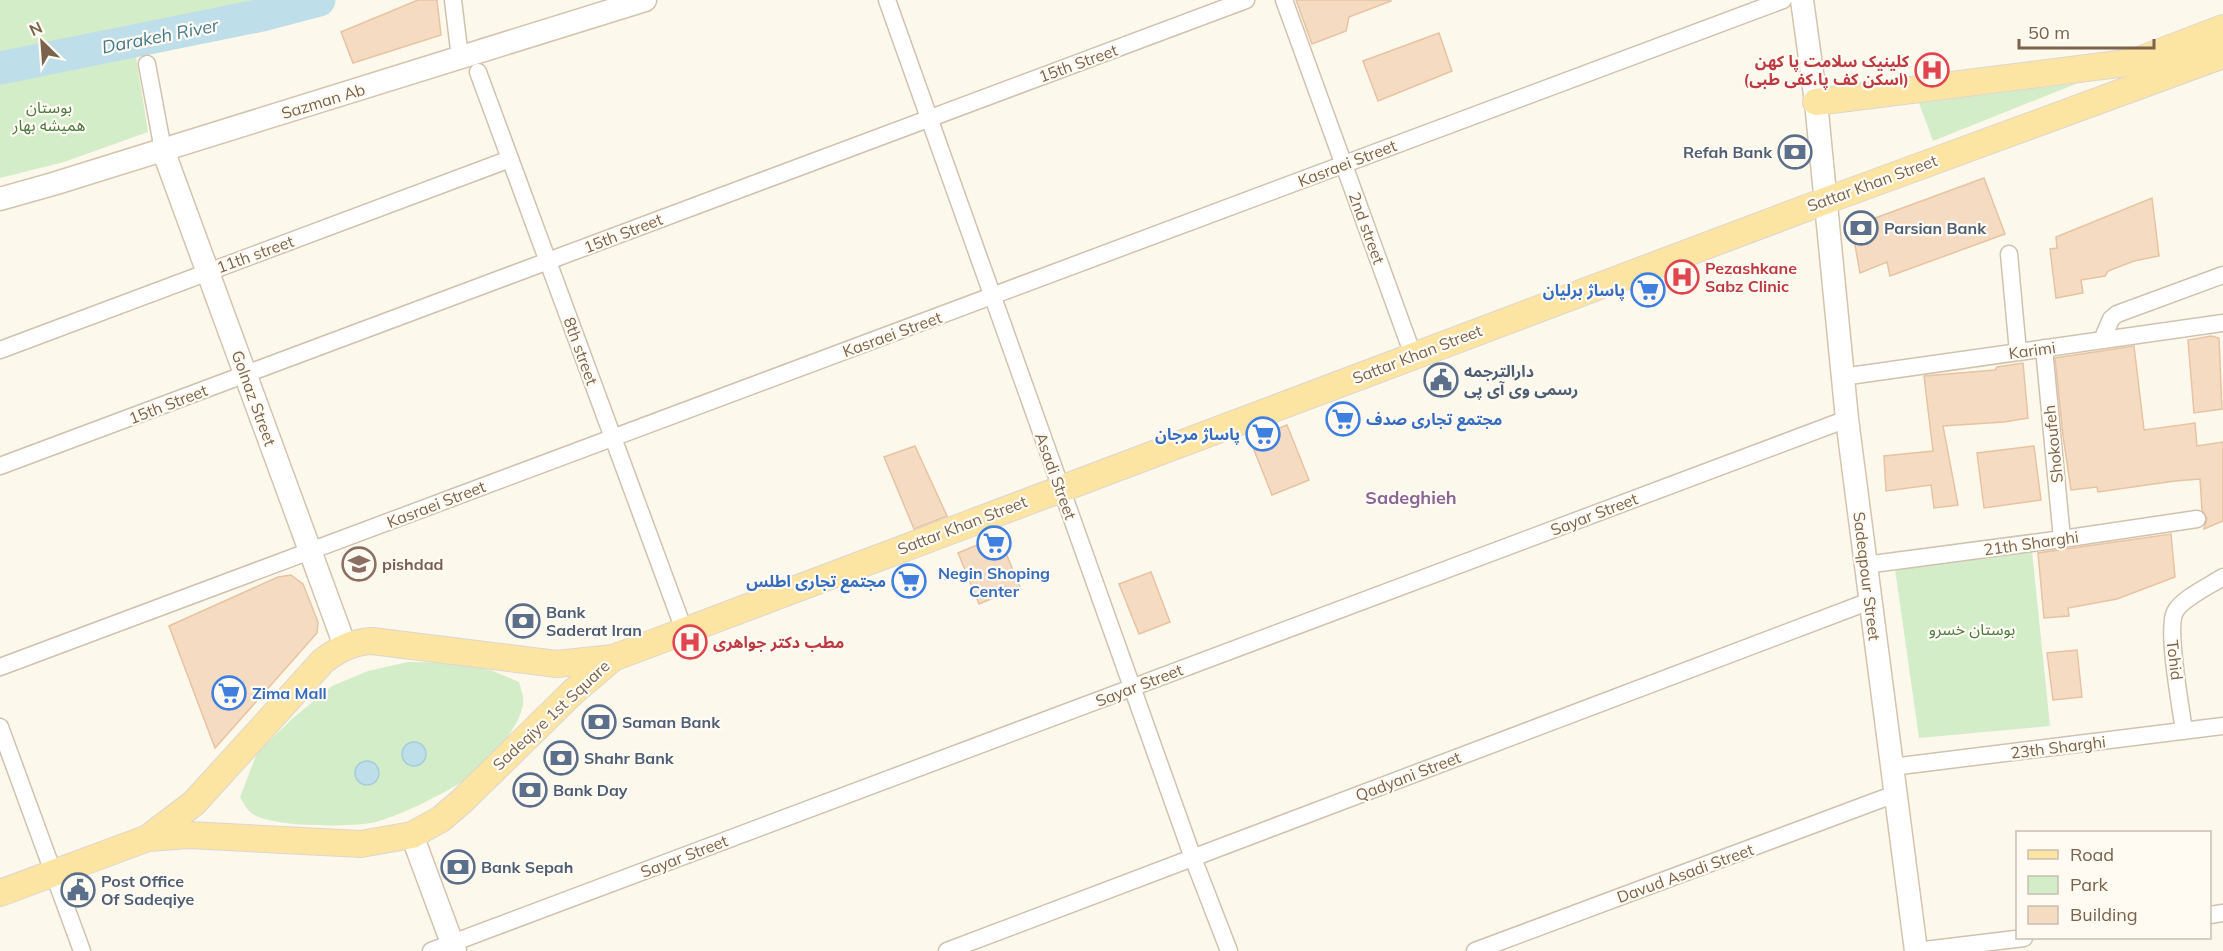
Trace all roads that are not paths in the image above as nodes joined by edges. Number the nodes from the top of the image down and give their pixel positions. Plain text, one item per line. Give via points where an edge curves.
1 (453, 0) edge
2 (645, 0) edge
3 (887, 0) edge
4 (1246, 0) edge
5 (1284, 0) edge
6 (1783, 0) edge
7 (1802, 0) edge
8 (2223, 28) edge
9 (2223, 55) edge
10 (460, 58) junction
11 (147, 64) dead end
12 (478, 72) dead end
13 (1816, 102) junction
14 (929, 118) junction
15 (163, 150) junction
16 (510, 159) junction
17 (1344, 164) junction
18 (0, 199) edge
19 (1825, 201) junction
20 (2009, 254) dead end
21 (548, 261) junction
22 (208, 272) junction
23 (2223, 275) edge
24 (992, 296) junction
25 (2223, 323) edge
26 (2102, 340) junction
27 (2044, 348) junction
28 (0, 350) edge
29 (2018, 352) junction
30 (1413, 356) junction
31 (246, 374) junction
32 (1842, 377) junction
33 (1847, 419) junction
34 (613, 438) junction
35 (0, 466) edge
36 (1060, 488) junction
37 (2197, 519) dead end
38 (2062, 539) junction
39 (310, 551) junction
40 (1865, 565) junction
41 (2223, 577) edge
42 (1870, 601) junction
43 (684, 630) junction
44 (345, 646) junction
45 (613, 658) junction
46 (0, 667) edge
47 (1132, 688) junction
48 (2223, 726) edge
49 (0, 727) edge
50 (2184, 731) junction
51 (1892, 767) junction
52 (1895, 794) junction
53 (412, 835) junction
54 (148, 838) junction
55 (1193, 858) junction
56 (54, 873) junction
57 (0, 893) edge
58 (2016, 939) edge
59 (446, 948) edge
60 (82, 951) edge
61 (947, 951) edge
62 (1229, 951) edge
63 (1475, 951) edge
64 (1916, 951) edge

1 - 10 street
2 - 10 main road, Sazman Ab
3 - 14 street, Asadi Street
4 - 14 street, 15th Street
5 - 17 street, 2nd street
6 - 17 street, Kasraei Street
7 - 13 main road, Sadeqpour Street
8 - 13 main road via 2134,62
9 - 19 main road, Sattar Khan Street
10 - 15 main road, Sazman Ab
11 - 15 street
12 - 16 street, 8th street
13 - 19 main road, Sadeqpour Street
14 - 21 street, 15th Street
14 - 24 street, Asadi Street
15 - 18 main road, Sazman Ab
15 - 22 main road, Golnaz Street
16 - 21 street, 8th street
16 - 22 street, 11th street
17 - 24 street, Kasraei Street
17 - 30 street, 2nd street
19 - 30 main road, Sattar Khan Street
19 - 32 main road, Sadeqpour Street
20 - 29 street
21 - 31 street, 15th Street
21 - 34 street, 8th street
22 - 28 street, 11th street
22 - 31 main road, Golnaz Street
23 - 26 street via 2117,314
24 - 34 street, Kasraei Street
24 - 36 street, Asadi Street
25 - 26 street, Karimi
26 - 27 street, Karimi
27 - 29 street, Karimi
27 - 38 street, Shokoufeh
29 - 32 street, Karimi
30 - 36 main road, Sattar Khan Street
31 - 35 street, 15th Street
31 - 39 main road, Golnaz Street
32 - 33 main road, Sadeqpour Street
33 - 40 main road, Sadeqpour Street
33 - 47 street, Sayar Street
34 - 39 street, Kasraei Street
34 - 43 street, 8th street
36 - 43 main road, Sattar Khan Street
36 - 47 street, Asadi Street
37 - 38 street, 21th Sharghi
38 - 40 street, 21th Sharghi
39 - 44 main road, Golnaz Street
39 - 46 street, Kasraei Street
40 - 42 main road, Sadeqpour Street
41 - 50 street, Tohid via 2175,612 2171,631
42 - 51 main road, Sadeqpour Street
42 - 55 street, Qadyani Street
43 - 45 main road, Sattar Khan Street
44 - 45 main road, Sadeqiye 1st Square via 372,641 558,664
44 - 54 main road, Sadeqiye 1st Square via 323,661 194,802
45 - 53 main road, Sadeqiye 1st Square via 462,801 441,819
47 - 55 street, Asadi Street
47 - 59 street, Sayar Street
48 - 50 street, 23th Sharghi
49 - 56 street
50 - 51 street, 23th Sharghi
51 - 52 main road, Sadeqpour Street
52 - 63 street, Davud Asadi Street
52 - 64 main road, Sadeqpour Street
53 - 54 main road, Sadeqiye 1st Square via 361,844 200,835
53 - 59 main road
54 - 56 main road
55 - 61 street, Qadyani Street
55 - 62 street, Asadi Street
56 - 57 main road
56 - 60 street
58 - 64 street

